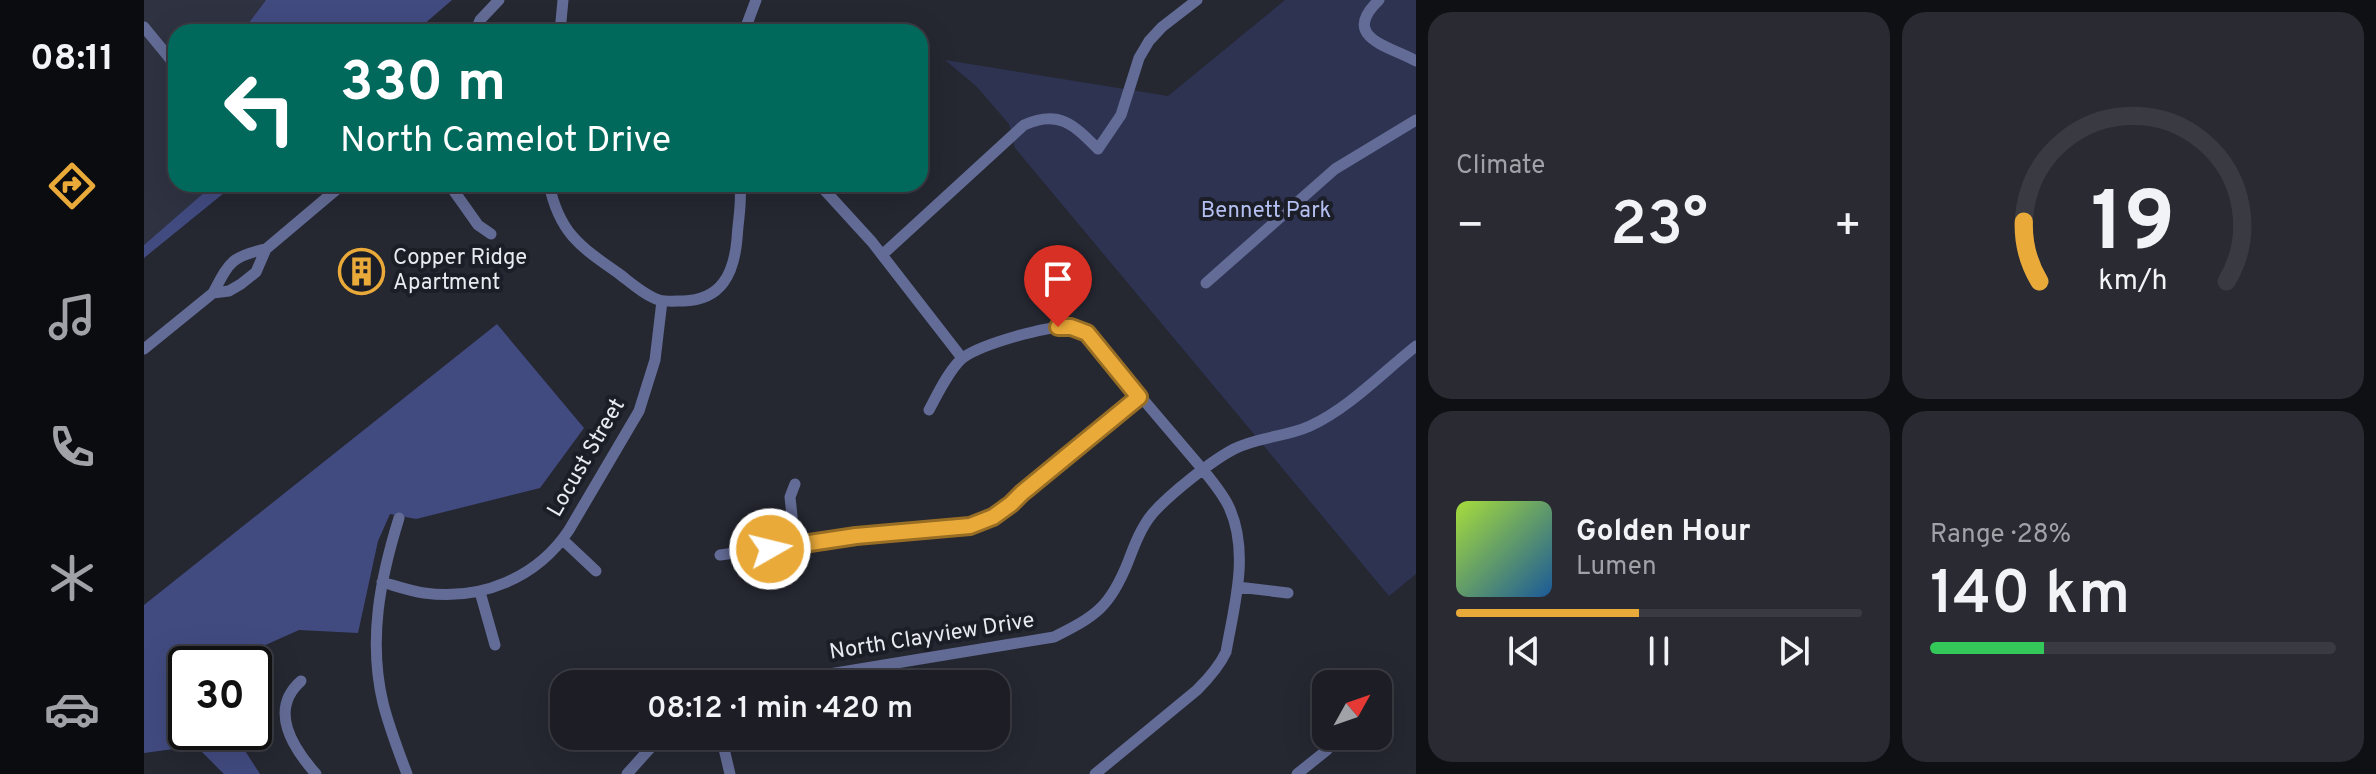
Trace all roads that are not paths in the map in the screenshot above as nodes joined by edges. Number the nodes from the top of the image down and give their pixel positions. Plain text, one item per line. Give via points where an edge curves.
1 (499, 0) edge
2 (563, 0) edge
3 (756, 0) edge
4 (1197, 0) edge
5 (1379, 0) edge
6 (478, 24) edge
7 (561, 24) edge
8 (747, 24) edge
9 (144, 27) edge
10 (168, 56) edge
11 (1416, 61) edge
12 (1416, 120) edge
13 (334, 192) edge
14 (455, 192) edge
15 (551, 192) edge
16 (740, 192) edge
17 (826, 192) edge
18 (491, 234) dead end
19 (266, 249) junction
20 (882, 255) junction
21 (1206, 283) dead end
22 (213, 293) junction
23 (662, 301) junction
24 (1416, 346) edge
25 (144, 349) edge
26 (962, 358) junction
27 (1139, 397) junction
28 (929, 410) dead end
29 (1204, 471) junction
30 (795, 484) dead end
31 (399, 518) dead end
32 (563, 540) junction
33 (795, 545) junction
34 (720, 555) dead end
35 (596, 571) dead end
36 (382, 582) junction
37 (1238, 587) junction
38 (480, 592) junction
39 (1288, 593) dead end
40 (495, 645) dead end
41 (854, 670) edge
42 (301, 681) dead end
43 (648, 750) edge
44 (724, 750) edge
45 (1327, 750) dead end
46 (316, 774) edge
47 (407, 774) edge
48 (627, 774) edge
49 (730, 774) edge
50 (1095, 774) edge
51 (1297, 774) edge

1 - 6 street
2 - 7 street
3 - 8 street
4 - 20 street via 1149,41 1121,115 1098,149 1078,128 1061,120 1024,125
5 - 11 street via 1366,16 1368,37
9 - 10 street
12 - 21 street via 1335,169
13 - 19 street
14 - 18 street
15 - 23 street via 559,218 581,245
16 - 23 street via 735,258 726,279 710,295
17 - 20 street
19 - 22 street via 237,257
19 - 22 street via 256,272 229,291
20 - 26 street
22 - 25 street
23 - 32 street, Locust Street via 655,360 639,411
24 - 29 street, North Clayview Drive via 1340,409 1308,428 1234,449
26 - 27 street via 1001,341 1071,327 1090,337
26 - 28 street
27 - 29 street
27 - 33 street via 993,517 970,526
29 - 37 street via 1233,519
29 - 41 street, North Clayview Drive via 1152,515 1108,602 1088,620 1054,637
30 - 33 street via 790,497
31 - 36 street
32 - 35 street, Locust Street
32 - 38 street, Locust Street via 522,575
33 - 34 street
36 - 38 street, Locust Street via 430,594
36 - 47 street via 376,641 379,680
37 - 39 street
37 - 50 street via 1226,652 1211,676
38 - 40 street
42 - 46 street via 289,693 286,724
43 - 48 street
44 - 49 street
45 - 51 street

